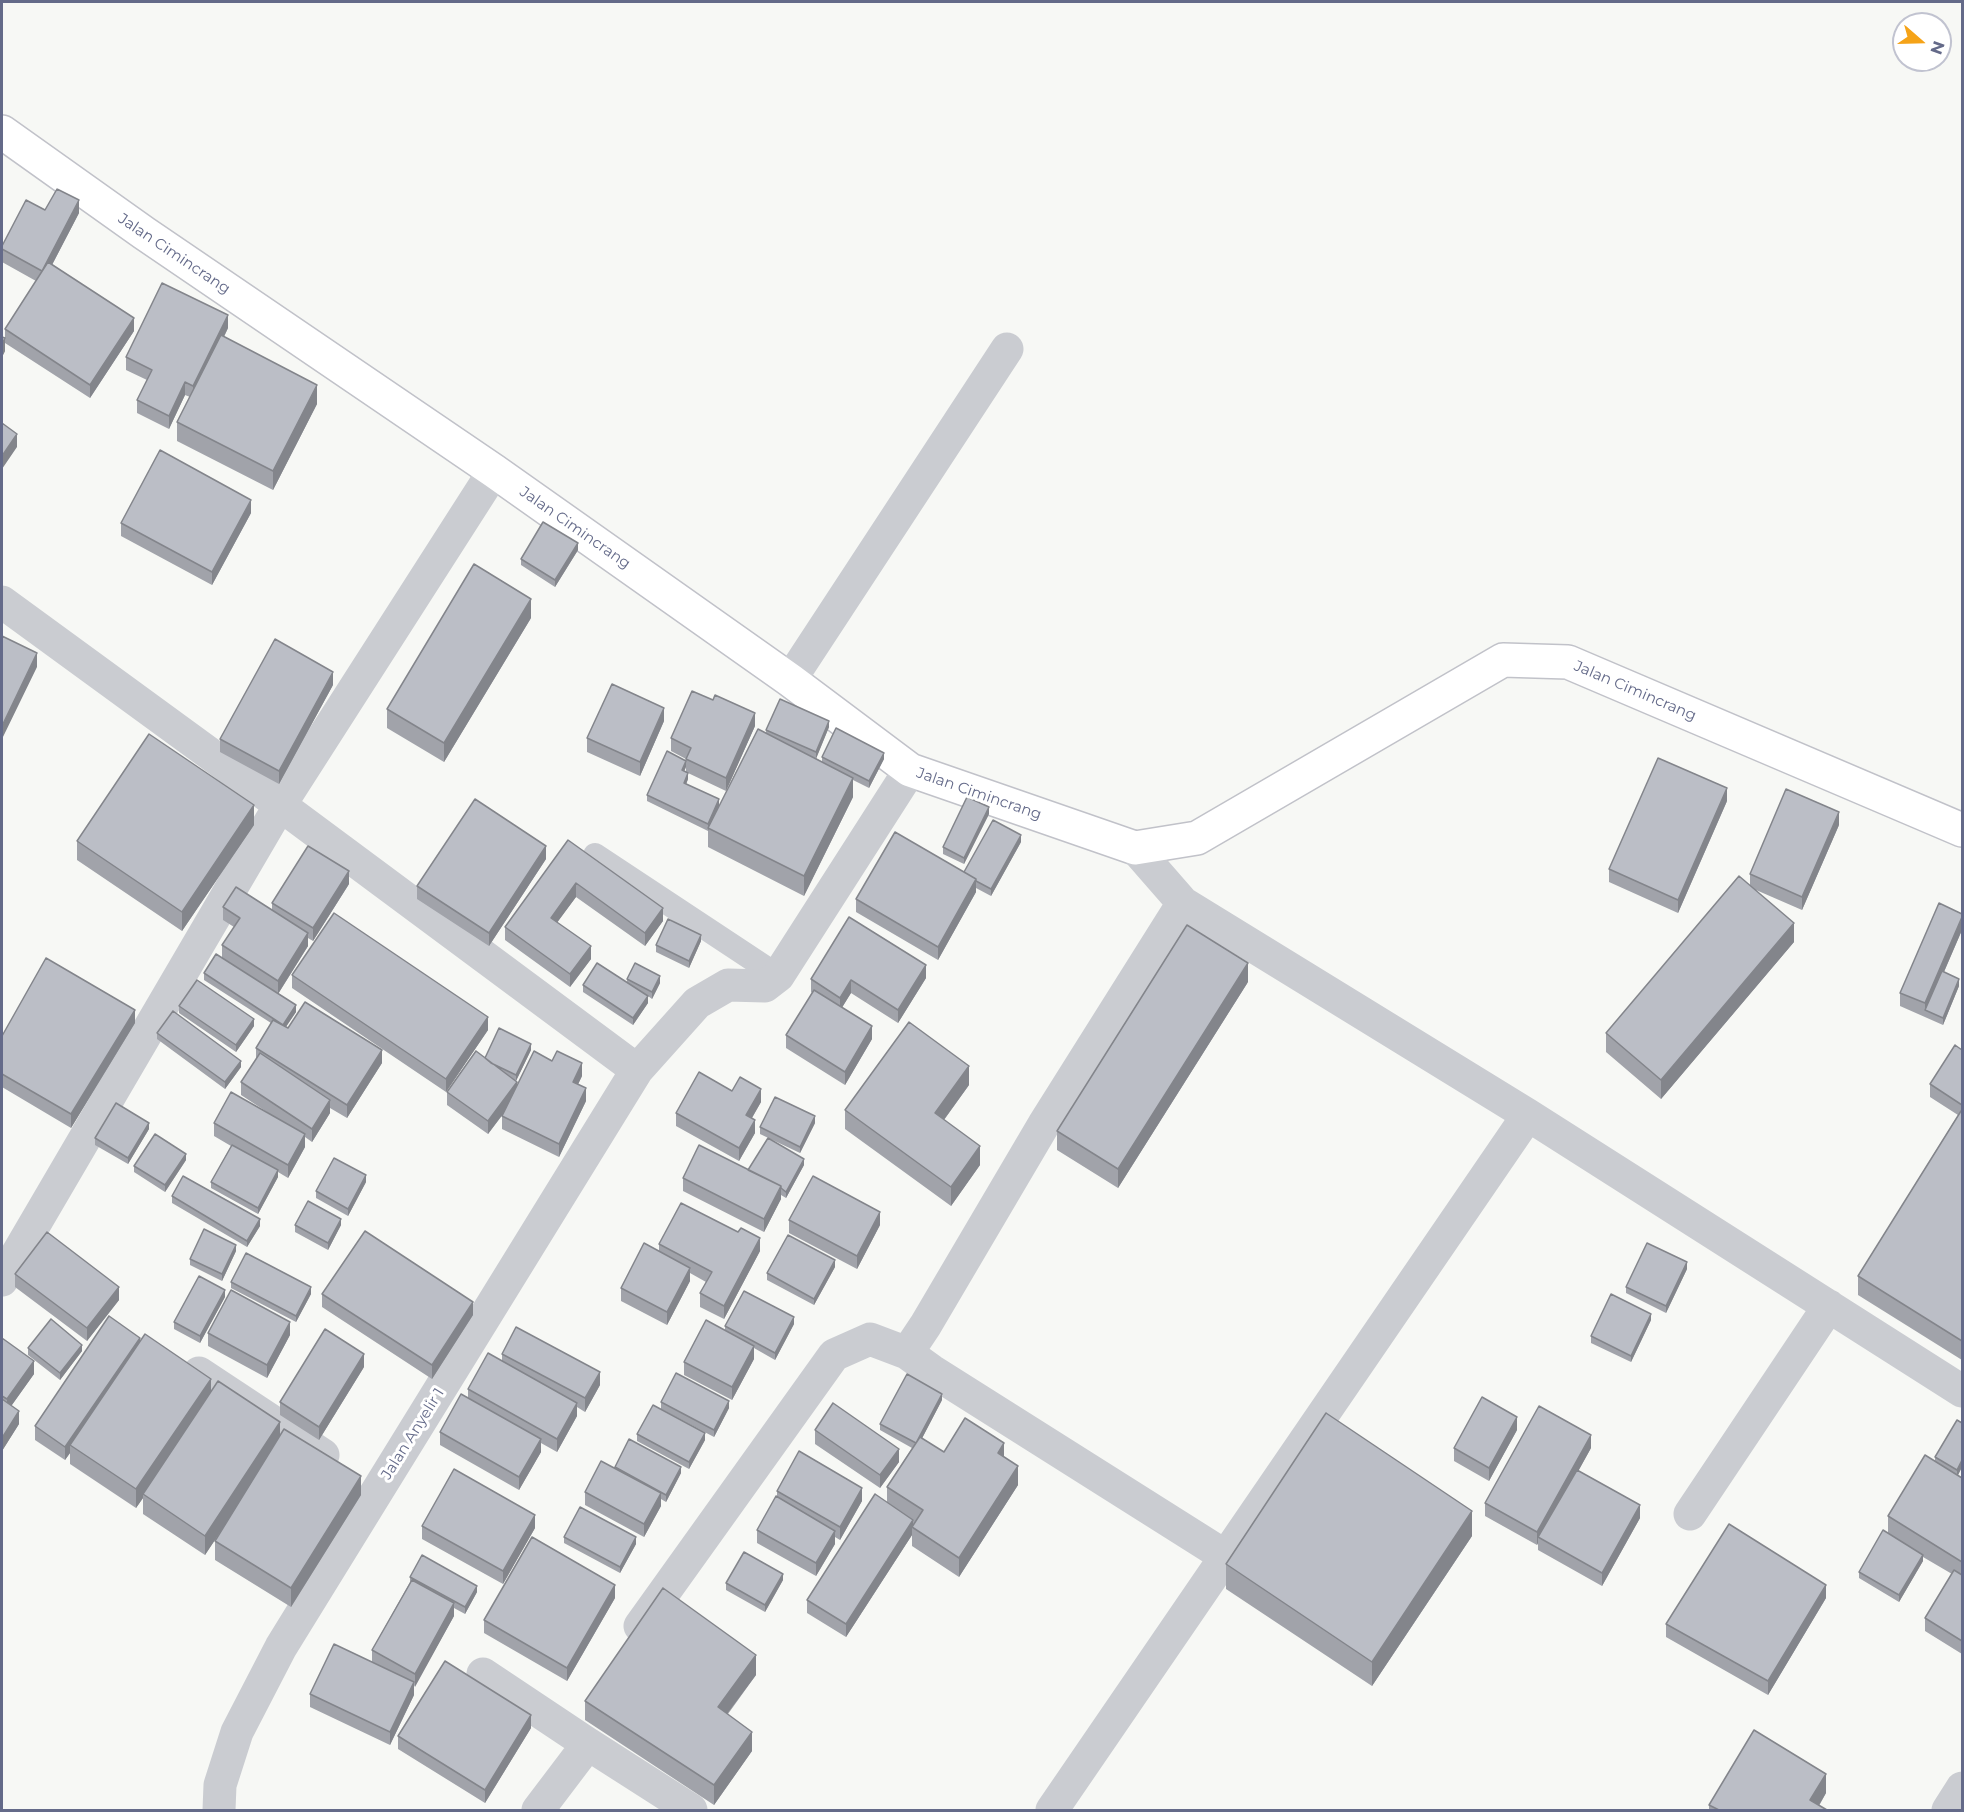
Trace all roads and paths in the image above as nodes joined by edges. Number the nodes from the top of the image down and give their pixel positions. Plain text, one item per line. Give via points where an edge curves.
1 (2, 132) edge
2 (1007, 349) dead end
3 (494, 471) junction
4 (2, 602) edge
5 (790, 680) junction
6 (910, 770) junction
7 (280, 805) junction
8 (1962, 830) edge
9 (1135, 848) junction
10 (596, 855) dead end
11 (1183, 903) junction
12 (778, 976) junction
13 (637, 1070) junction
14 (1528, 1115) junction
15 (2, 1280) edge
16 (1829, 1306) junction
17 (907, 1353) junction
18 (199, 1373) edge
19 (1962, 1391) edge
20 (378, 1491) junction
21 (1690, 1514) dead end
22 (1225, 1556) junction
23 (623, 1651) edge
24 (483, 1674) dead end
25 (588, 1744) junction
26 (1962, 1788) edge
27 (219, 1810) edge
28 (538, 1810) edge
29 (691, 1810) edge
30 (1052, 1810) edge
31 (1948, 1810) edge

1 - 3 main road, Jalan Cimincrang
2 - 5 street
3 - 5 main road, Jalan Cimincrang
3 - 7 street
4 - 7 street
5 - 6 main road, Jalan Cimincrang
6 - 9 main road, Jalan Cimincrang
6 - 12 street
7 - 13 street
7 - 15 street
8 - 9 main road, Jalan Cimincrang via 1568,662 1503,660 1197,838
9 - 11 street
10 - 12 lane
11 - 14 street
11 - 17 street
12 - 13 street, Jalan Anyelir 1 via 765,986 728,985 697,1004
13 - 20 street, Jalan Anyelir 1
14 - 16 street
14 - 22 street
16 - 19 street
16 - 21 street
17 - 22 street
17 - 23 street via 870,1339 834,1355
18 - 20 street
20 - 27 street, Jalan Anyelir 1 via 281,1647 237,1732 220,1785
22 - 30 street
24 - 25 street
25 - 28 street
25 - 29 street
26 - 31 street

